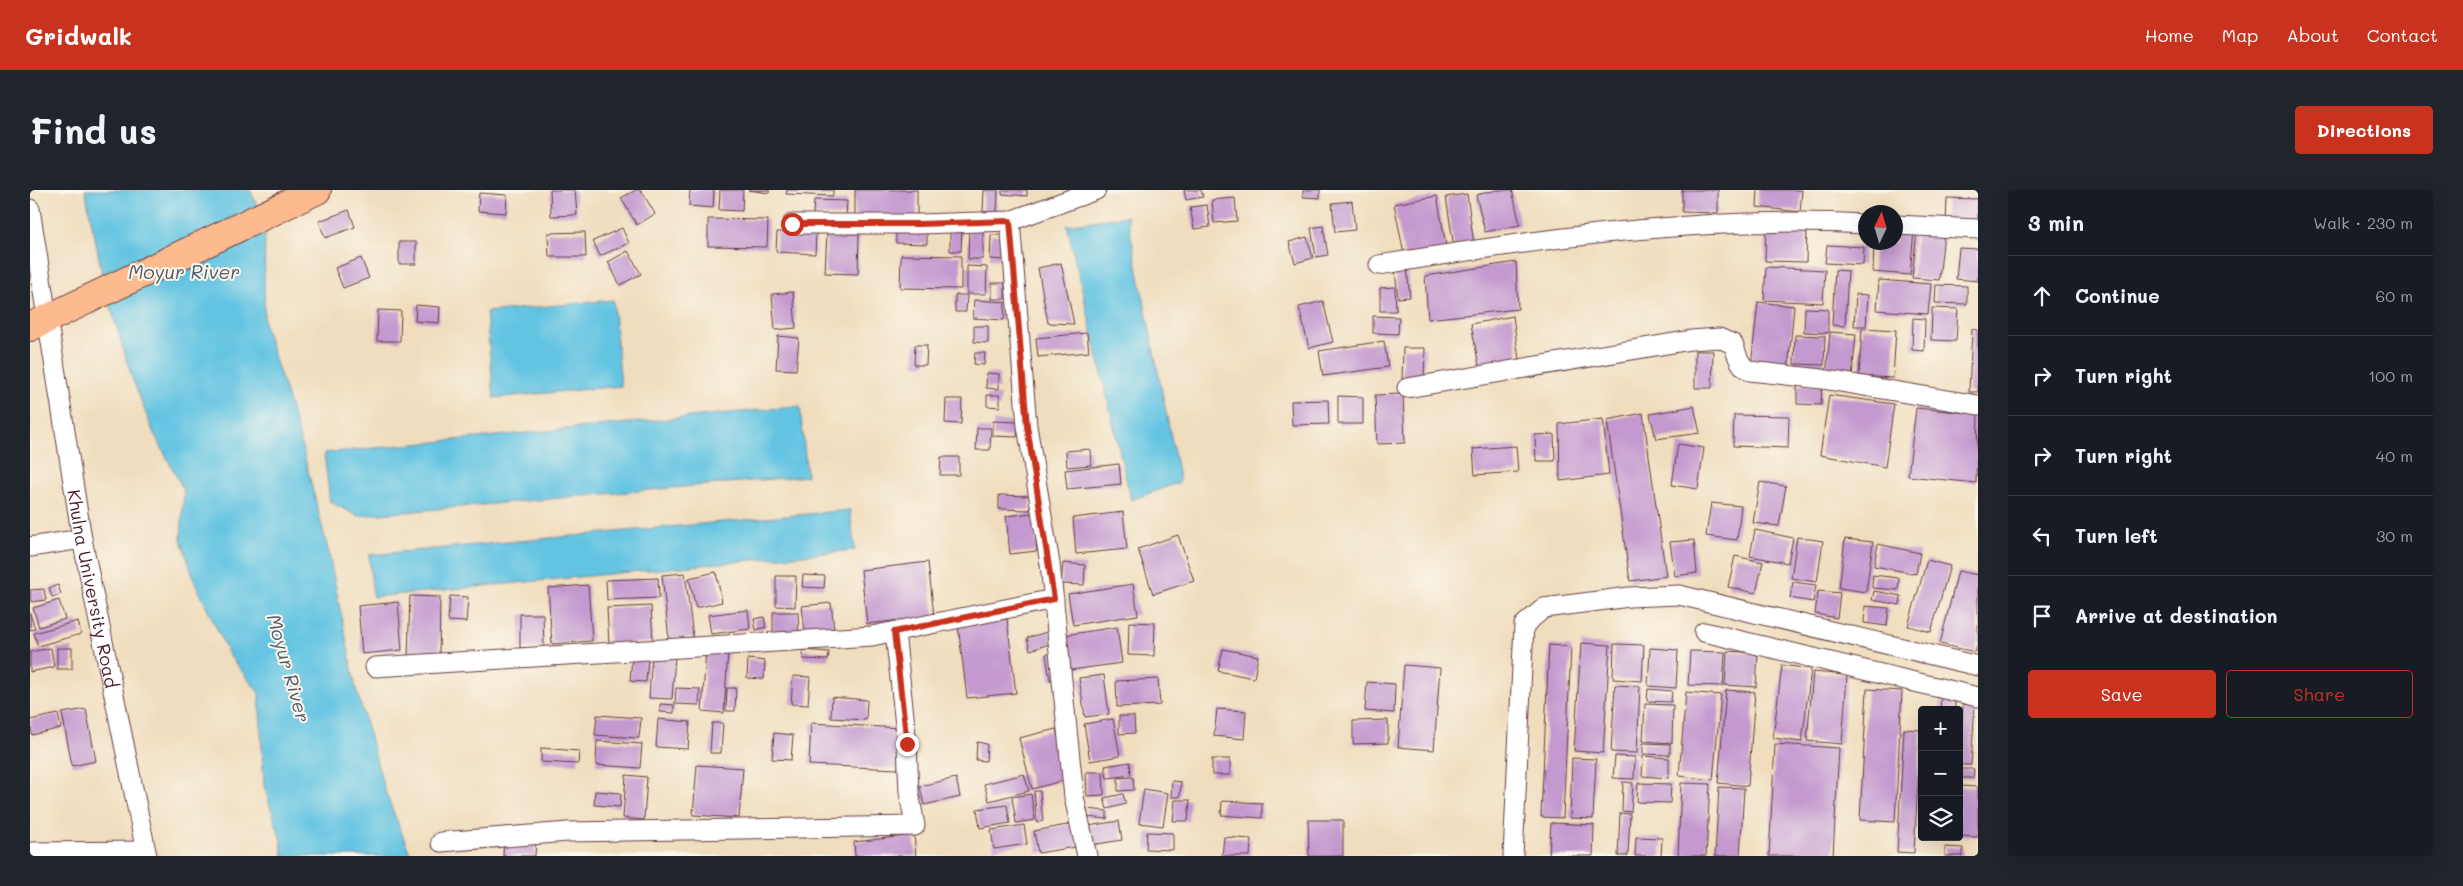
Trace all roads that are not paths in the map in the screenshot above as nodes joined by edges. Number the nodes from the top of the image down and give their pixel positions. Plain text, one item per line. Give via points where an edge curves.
1 (317, 190) edge
2 (1096, 190) edge
3 (30, 209) edge
4 (1010, 221) junction
5 (1858, 223) edge
6 (792, 224) dead end
7 (1903, 225) edge
8 (1978, 229) edge
9 (1378, 266) dead end
10 (38, 323) edge
11 (1406, 388) dead end
12 (1978, 405) edge
13 (82, 539) junction
14 (30, 547) edge
15 (1054, 599) junction
16 (1773, 618) junction
17 (894, 632) junction
18 (1704, 632) dead end
19 (1768, 647) junction
20 (1978, 666) edge
21 (375, 667) dead end
22 (1978, 697) edge
23 (442, 842) dead end
24 (30, 852) edge
25 (147, 853) edge
26 (1087, 856) edge
27 (1513, 856) edge

1 - 10 main road
2 - 4 street
3 - 10 street, Khulna University Road
4 - 6 street
4 - 15 street via 1027,426
5 - 9 street via 1805,220 1678,226 1509,244
7 - 8 street
10 - 13 street, Khulna University Road
11 - 12 street via 1719,338 1733,344 1743,368 1750,371
13 - 14 street
13 - 25 street, Khulna University Road
15 - 17 street
15 - 26 street via 1074,797
16 - 19 street
16 - 20 street
16 - 27 street via 1678,595 1629,597 1544,608 1524,624
17 - 21 street via 872,636
17 - 23 street via 915,826 568,832
18 - 19 street
19 - 22 street
24 - 25 street

